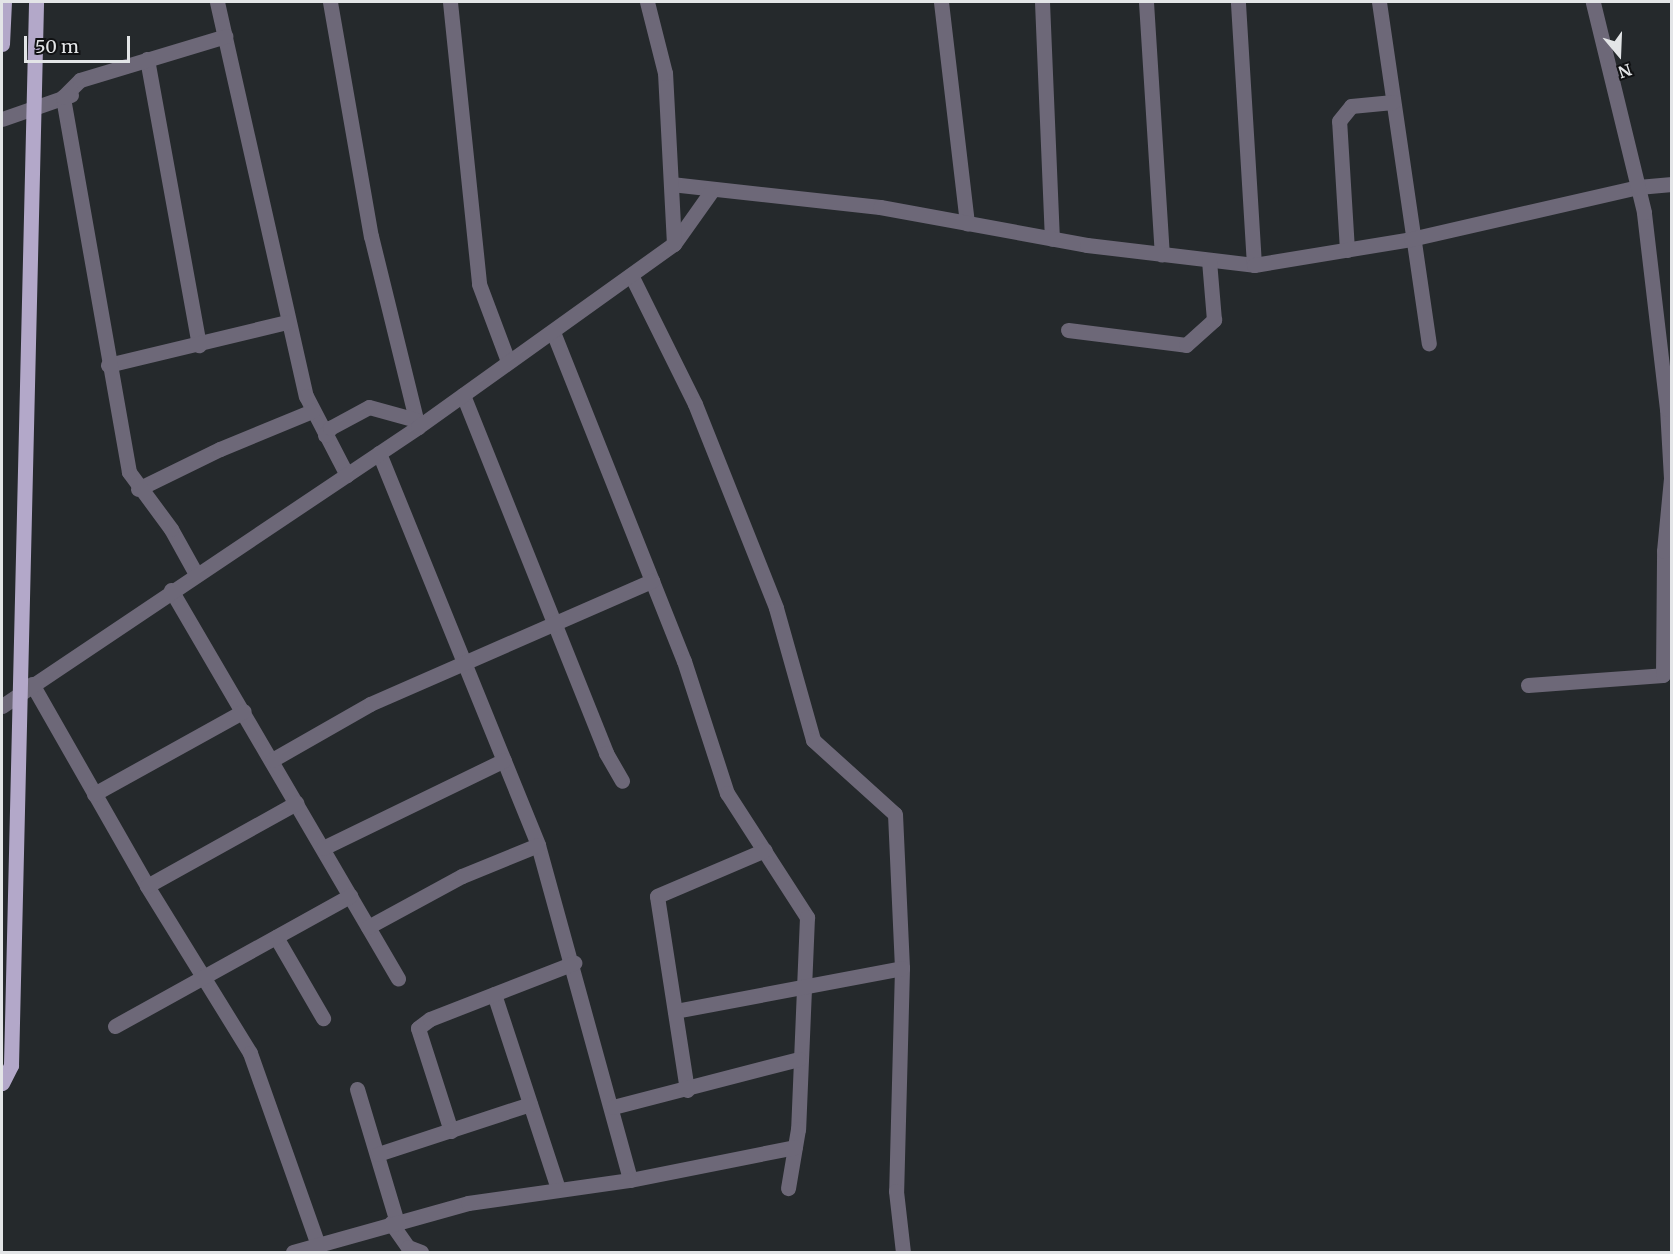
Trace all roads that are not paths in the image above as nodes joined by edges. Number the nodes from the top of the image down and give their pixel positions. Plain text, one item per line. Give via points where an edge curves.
1 (4, 2) edge
2 (36, 2) edge
3 (217, 2) edge
4 (330, 2) edge
5 (450, 2) edge
6 (647, 2) edge
7 (941, 2) edge
8 (1042, 2) edge
9 (1146, 2) edge
10 (1238, 2) edge
11 (1379, 2) edge
12 (1593, 2) edge
13 (226, 36) junction
14 (2, 44) edge
15 (147, 59) junction
16 (67, 96) junction
17 (1393, 102) junction
18 (33, 104) junction
19 (2, 118) edge
20 (671, 184) junction
21 (1671, 184) edge
22 (1638, 187) junction
23 (712, 189) junction
24 (967, 223) junction
25 (1052, 239) junction
26 (1412, 239) junction
27 (674, 244) junction
28 (1347, 250) junction
29 (1162, 254) junction
30 (1209, 260) junction
31 (1254, 265) junction
32 (632, 274) junction
33 (287, 322) junction
34 (1068, 330) dead end
35 (553, 332) junction
36 (1430, 343) dead end
37 (200, 345) junction
38 (508, 361) junction
39 (108, 365) junction
40 (463, 394) junction
41 (312, 411) junction
42 (417, 423) junction
43 (325, 435) junction
44 (379, 453) junction
45 (347, 475) junction
46 (1671, 478) edge
47 (138, 489) junction
48 (196, 574) junction
49 (652, 581) junction
50 (171, 590) junction
51 (555, 626) junction
52 (466, 664) junction
53 (32, 684) junction
54 (1528, 685) dead end
55 (17, 695) junction
56 (2, 706) edge
57 (244, 711) junction
58 (272, 760) junction
59 (504, 760) junction
60 (622, 781) dead end
61 (94, 794) junction
62 (296, 803) junction
63 (538, 845) junction
64 (323, 849) junction
65 (765, 850) junction
66 (147, 886) junction
67 (350, 896) junction
68 (368, 927) junction
69 (276, 937) junction
70 (574, 963) junction
71 (902, 968) junction
72 (202, 978) junction
73 (398, 978) dead end
74 (802, 987) junction
75 (494, 994) junction
76 (675, 1011) junction
77 (323, 1018) dead end
78 (115, 1026) dead end
79 (799, 1059) junction
80 (2, 1083) edge
81 (357, 1089) dead end
82 (687, 1090) junction
83 (530, 1104) junction
84 (613, 1107) junction
85 (451, 1131) junction
86 (795, 1147) junction
87 (378, 1154) junction
88 (630, 1180) junction
89 (788, 1188) dead end
90 (558, 1189) junction
91 (394, 1223) junction
92 (318, 1245) junction
93 (298, 1252) edge
94 (420, 1252) edge
95 (903, 1252) edge

1 - 14 main road
2 - 18 main road
3 - 13 street
4 - 42 street via 371,236
5 - 38 street via 479,284
6 - 20 street via 665,73
7 - 24 street
8 - 25 street
9 - 29 street
10 - 31 street
11 - 17 street
12 - 22 street
13 - 15 street
13 - 33 street
15 - 16 street via 80,80
15 - 37 street
16 - 18 street
16 - 39 street
17 - 26 street
17 - 28 street via 1351,106 1339,121
18 - 19 street
18 - 55 main road
20 - 23 street
20 - 27 street
21 - 22 street
22 - 26 street
22 - 46 street via 1667,409
23 - 24 street via 880,207
23 - 27 street
24 - 25 street
25 - 29 street
26 - 28 street
26 - 36 street
27 - 32 street
28 - 31 street
29 - 30 street
30 - 31 street
30 - 34 street via 1214,320 1186,345
32 - 35 street
32 - 71 street via 695,404 776,608 813,740 826,756 895,814
33 - 37 street
33 - 41 street
35 - 38 street
35 - 49 street
37 - 39 street
38 - 40 street
39 - 47 street via 129,472
40 - 42 street
40 - 51 street
41 - 43 street
41 - 47 street via 212,452
42 - 43 street via 369,407 330,428
42 - 44 street
43 - 45 street
44 - 45 street
44 - 52 street
45 - 48 street
46 - 54 street via 1664,550 1663,675
47 - 48 street via 171,529
48 - 50 street
49 - 51 street
49 - 65 street via 727,793 736,813
50 - 53 street
50 - 57 street
51 - 52 street
51 - 60 street via 606,753
52 - 58 street via 370,704
52 - 59 street
53 - 55 street
53 - 61 street
55 - 56 street
55 - 80 main road via 11,1065
57 - 58 street
57 - 61 street
58 - 62 street
59 - 63 street
59 - 64 street
61 - 66 street
62 - 64 street
62 - 66 street
63 - 68 street via 462,876
63 - 70 street
64 - 67 street
65 - 74 street via 807,917
65 - 76 street via 657,896
66 - 72 street
67 - 68 street
67 - 69 street
68 - 73 street
69 - 72 street
69 - 77 street
70 - 75 street
70 - 84 street
71 - 74 street
71 - 95 street via 896,1191
72 - 78 street
72 - 92 street via 262,1080
74 - 76 street
74 - 79 street
75 - 83 street
75 - 85 street via 418,1028
76 - 82 street
79 - 82 street
79 - 86 street
81 - 87 street
82 - 84 street
83 - 85 street
83 - 90 street
84 - 88 street
85 - 87 street
86 - 88 street
86 - 89 street
87 - 91 street
88 - 90 street
90 - 91 street via 468,1203
91 - 92 street
91 - 94 street via 408,1247
92 - 93 street

